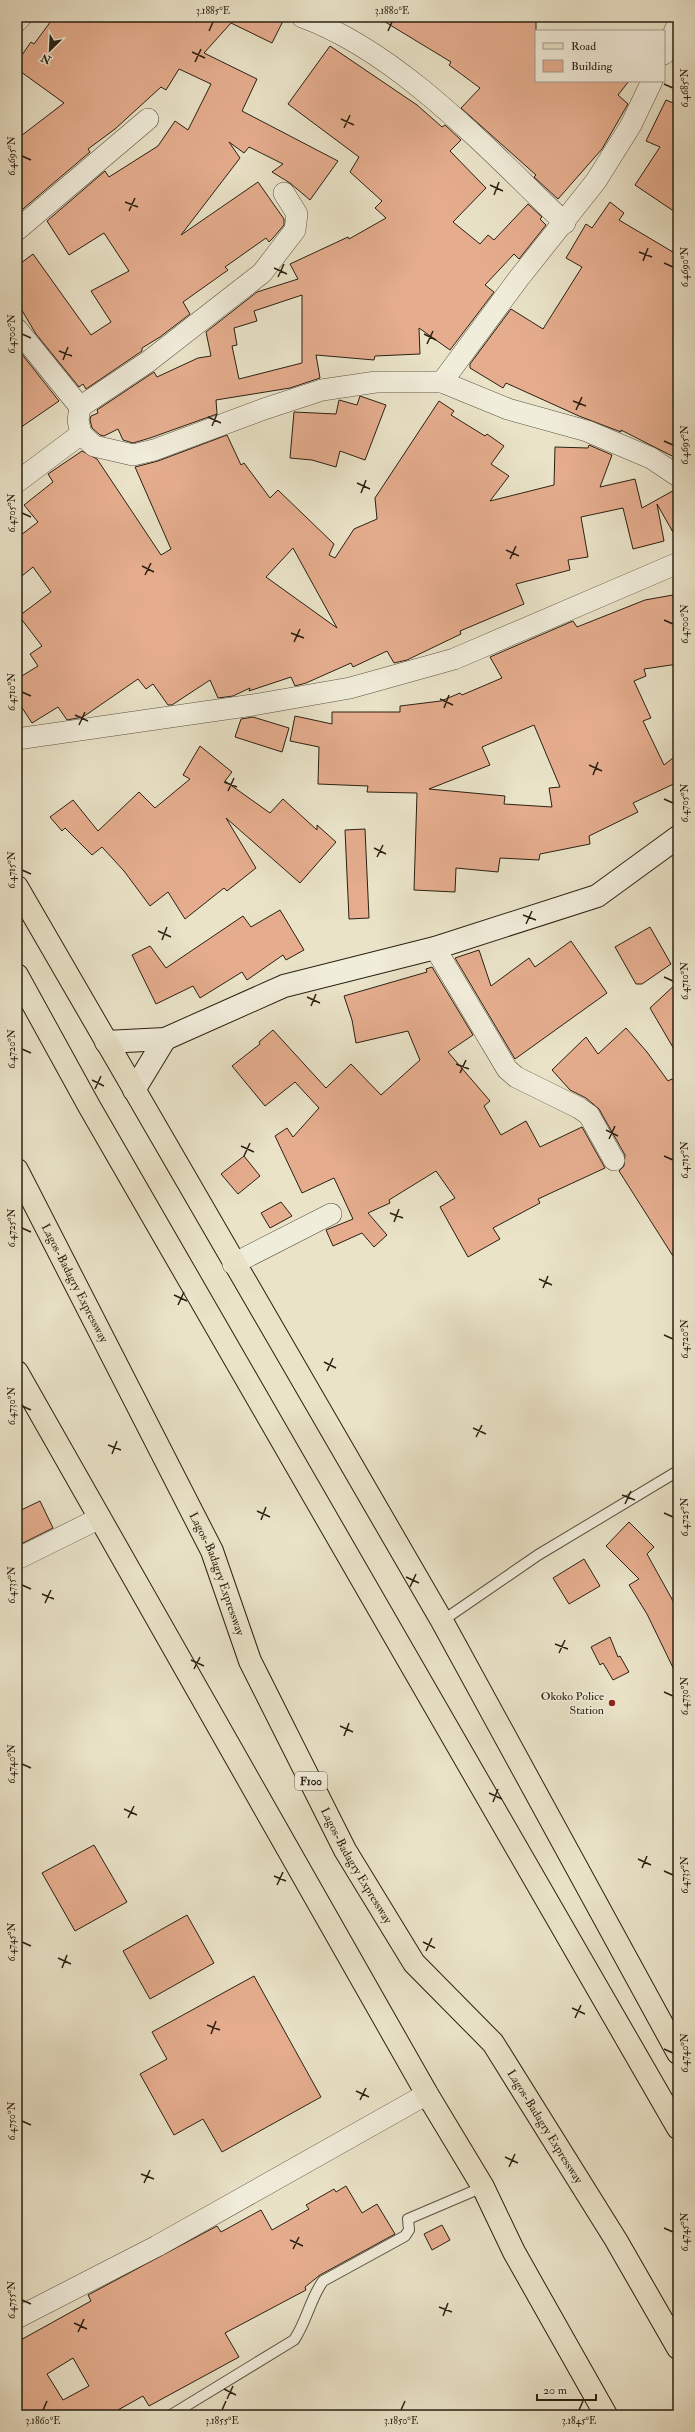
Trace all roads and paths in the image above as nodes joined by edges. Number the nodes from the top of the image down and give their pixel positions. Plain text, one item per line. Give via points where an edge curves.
1 (21, 17) edge
2 (302, 17) edge
3 (17, 21) edge
4 (678, 24) edge
5 (665, 52) edge
6 (652, 82) edge
7 (148, 119) dead end
8 (284, 193) dead end
9 (565, 223) junction
10 (17, 230) edge
11 (17, 329) edge
12 (442, 382) junction
13 (80, 406) junction
14 (81, 434) junction
15 (678, 476) edge
16 (17, 482) edge
17 (678, 563) edge
18 (17, 739) edge
19 (678, 837) edge
20 (17, 887) edge
21 (435, 948) junction
22 (17, 975) edge
23 (165, 1039) junction
24 (106, 1042) junction
25 (134, 1090) junction
26 (614, 1160) dead end
27 (17, 1170) edge
28 (331, 1214) dead end
29 (233, 1264) junction
30 (17, 1372) edge
31 (678, 1471) edge
32 (100, 1518) junction
33 (17, 1559) edge
34 (442, 1621) junction
35 (678, 2053) edge
36 (427, 2094) junction
37 (678, 2128) edge
38 (482, 2187) junction
39 (17, 2318) edge
40 (678, 2348) edge
41 (171, 2415) edge
42 (606, 2415) edge

1 - 3 street
2 - 9 street via 324,25 392,66 451,116
4 - 5 street
6 - 9 street via 631,125 596,181
7 - 10 street
8 - 13 street via 297,214 295,230 262,273 149,361
9 - 12 street via 519,278
11 - 13 street
12 - 14 street via 376,382 322,390 154,450 133,455 94,446
12 - 15 street via 508,409 587,431 651,458
13 - 14 street via 78,420
14 - 16 street
17 - 18 street via 454,659 350,688
19 - 21 main road via 597,896
20 - 24 main road
21 - 23 main road via 284,986
21 - 26 street via 507,1069 516,1077 589,1115
22 - 37 main road via 89,1106
23 - 24 main road
23 - 25 main road
24 - 25 main road
25 - 29 main road
27 - 40 main road, Lagos-Badagry Expressway / F100 via 212,1551 250,1661 345,1850 414,1963 493,2042 616,2240
28 - 29 street
29 - 34 main road
30 - 32 main road
31 - 34 lane via 538,1555
32 - 33 street
32 - 36 main road
34 - 35 main road
36 - 38 main road
36 - 39 street via 157,2246
38 - 41 lane via 408,2219 409,2230 405,2236 323,2281 294,2340
38 - 42 main road via 514,2252

